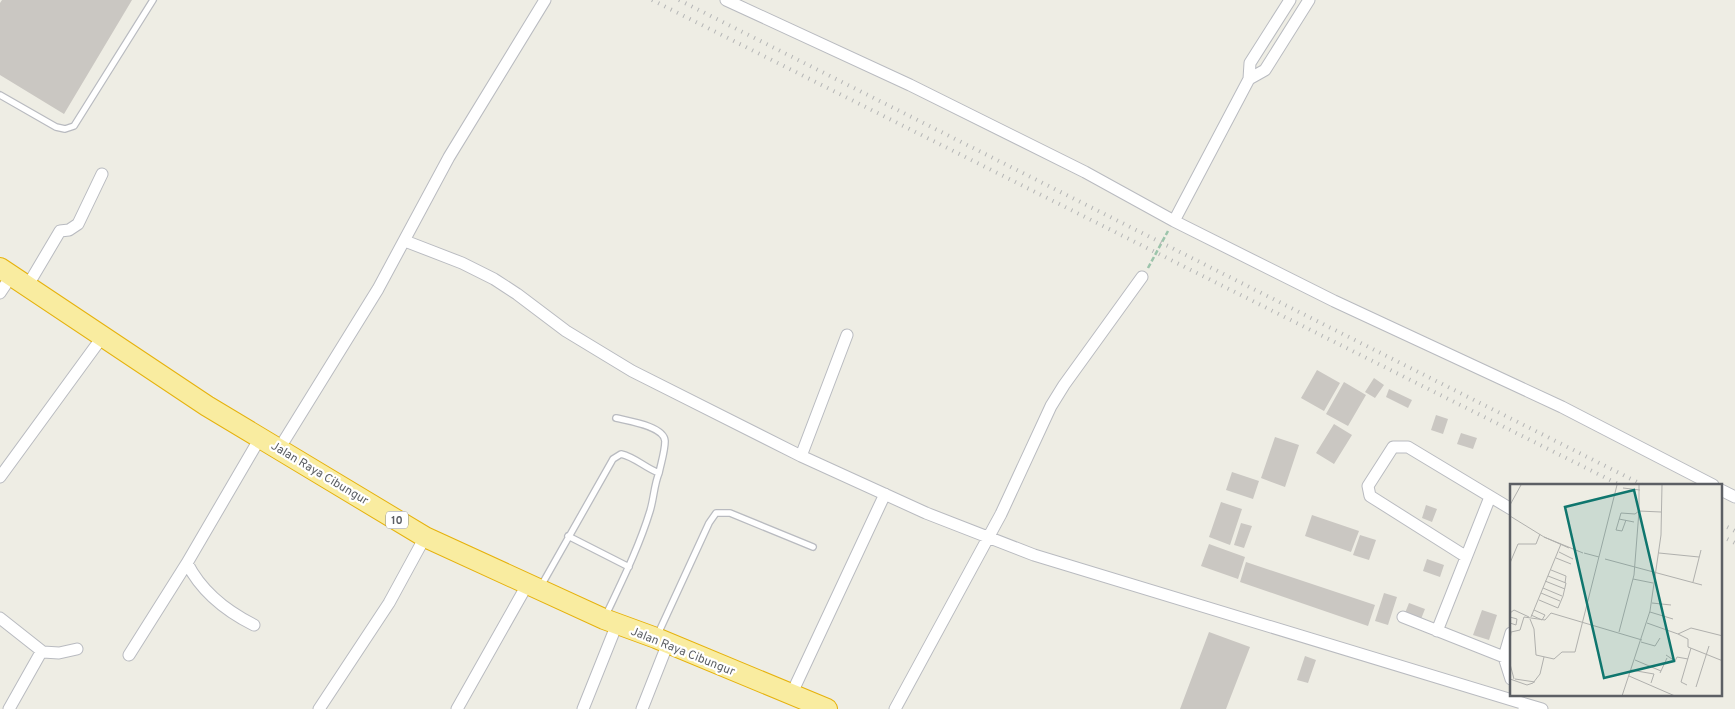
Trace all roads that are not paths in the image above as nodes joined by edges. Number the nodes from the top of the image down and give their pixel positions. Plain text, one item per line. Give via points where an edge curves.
1 (153, 0) edge
2 (545, 0) edge
3 (726, 0) edge
4 (1290, 0) edge
5 (1309, 0) edge
6 (1249, 79) junction
7 (0, 95) edge
8 (102, 174) dead end
9 (1174, 222) junction
10 (405, 241) junction
11 (13, 276) edge
12 (1142, 278) road end
13 (0, 293) edge
14 (847, 335) dead end
15 (103, 336) junction
16 (616, 418) dead end
17 (260, 438) junction
18 (279, 449) junction
19 (801, 456) junction
20 (659, 473) junction
21 (0, 477) edge
22 (1710, 484) edge
23 (1722, 490) edge
24 (885, 494) junction
25 (1490, 497) junction
26 (1735, 497) edge
27 (1510, 508) edge
28 (568, 536) junction
29 (425, 537) junction
30 (989, 537) junction
31 (813, 547) dead end
32 (1465, 556) junction
33 (187, 563) junction
34 (629, 567) junction
35 (533, 588) junction
36 (1403, 617) dead end
37 (0, 618) edge
38 (611, 622) junction
39 (254, 625) dead end
40 (1437, 631) junction
41 (1510, 636) edge
42 (662, 640) junction
43 (77, 649) dead end
44 (43, 652) junction
45 (129, 655) dead end
46 (1504, 657) junction
47 (1510, 676) edge
48 (791, 695) junction
49 (1523, 703) edge
50 (9, 709) edge
51 (319, 709) edge
52 (457, 709) edge
53 (583, 709) edge
54 (642, 709) edge
55 (827, 709) edge
56 (895, 709) edge
57 (1542, 709) edge

1 - 7 lane via 74,126 56,127
2 - 10 street via 449,157
3 - 9 street via 901,80 1086,172
4 - 6 street via 1250,63
5 - 6 street via 1265,70
6 - 9 street
8 - 11 street via 78,224 60,231
9 - 22 street via 1512,382
10 - 18 street
10 - 19 street via 494,279 566,332 632,371
11 - 13 street
11 - 15 highway, Jalan Raya Cibungur / 10
12 - 30 street via 1051,406
14 - 19 street
15 - 17 highway, Jalan Raya Cibungur / 10
15 - 21 street
16 - 20 lane via 663,434 665,443
17 - 18 highway, Jalan Raya Cibungur / 10
17 - 33 street
18 - 29 highway, Jalan Raya Cibungur / 10
19 - 24 street
20 - 28 lane via 629,456 621,454 613,459
20 - 34 lane via 653,488 651,508
23 - 26 street
24 - 30 street
24 - 48 street
25 - 27 street
25 - 32 street
25 - 32 street via 1401,445 1388,453 1368,486 1370,496
28 - 34 lane
28 - 35 lane
29 - 35 highway, Jalan Raya Cibungur / 10
29 - 51 street via 389,603
30 - 49 street via 1034,555
30 - 56 street
31 - 42 lane via 730,512 716,513 709,523
32 - 40 street
33 - 39 street via 193,576 211,596 239,618
33 - 45 street
34 - 38 lane
35 - 38 highway, Jalan Raya Cibungur / 10
35 - 52 street
36 - 40 street
37 - 44 street
38 - 42 highway, Jalan Raya Cibungur / 10
38 - 53 street
40 - 46 street
41 - 46 street
42 - 48 highway, Jalan Raya Cibungur / 10
42 - 54 street
43 - 44 street
44 - 50 street
46 - 47 street
48 - 55 highway, Jalan Raya Cibungur / 10
49 - 57 street

